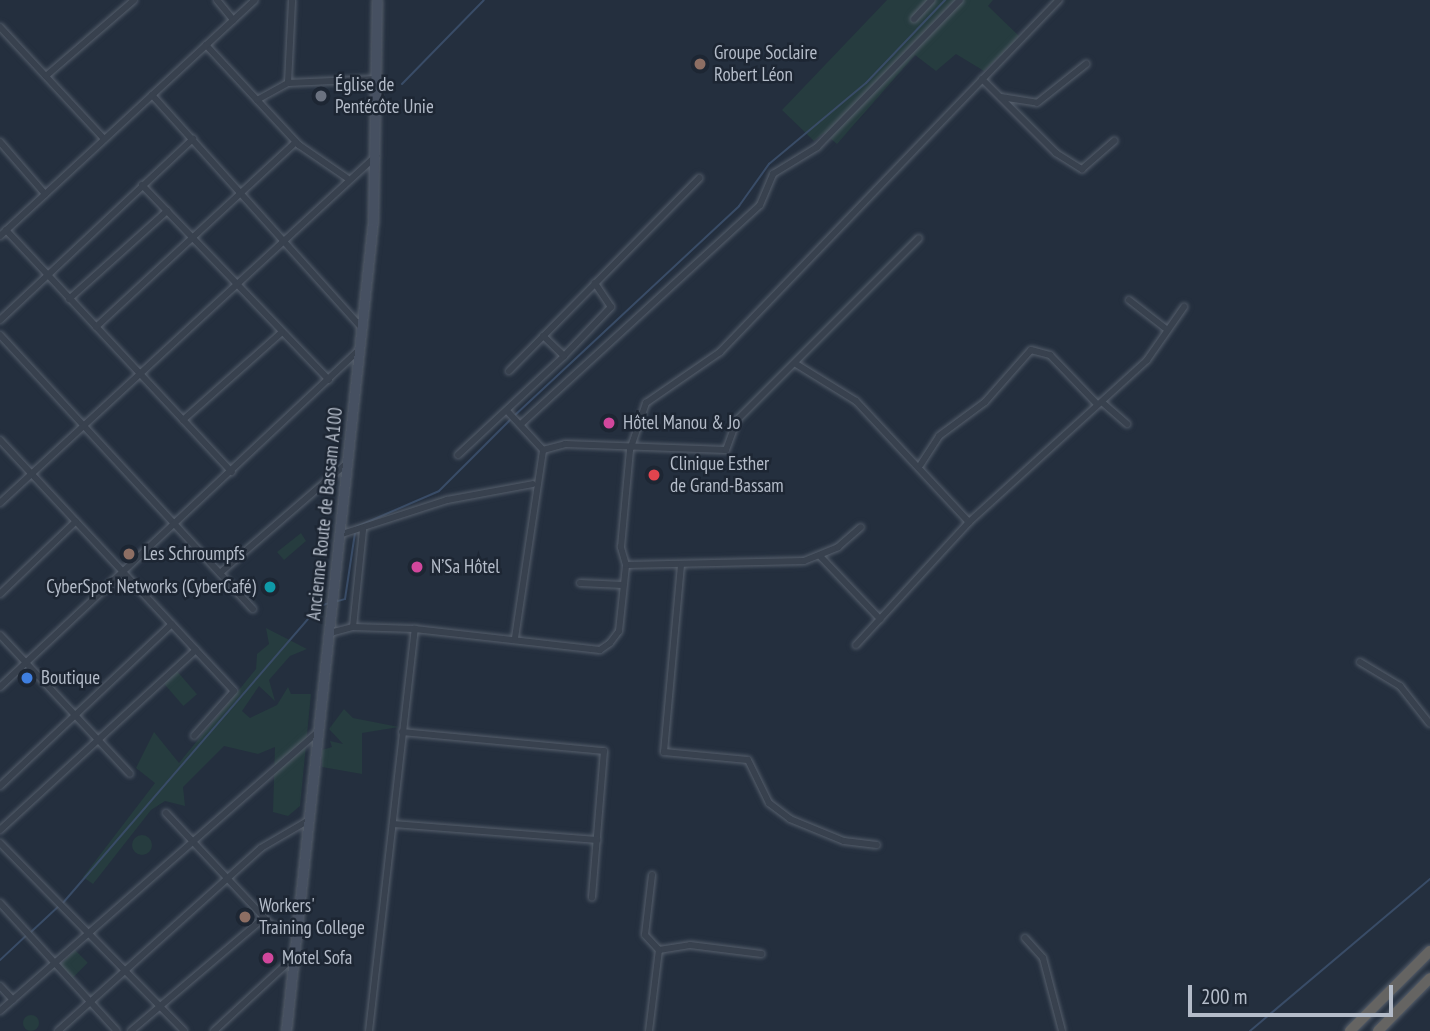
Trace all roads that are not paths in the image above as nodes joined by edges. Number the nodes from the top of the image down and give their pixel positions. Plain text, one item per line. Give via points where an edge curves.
1 (134, 0) edge
2 (217, 0) edge
3 (255, 0) edge
4 (292, 0) edge
5 (377, 0) edge
6 (932, 0) edge
7 (960, 0) edge
8 (1059, 0) edge
9 (914, 19) dead end
10 (233, 20) junction
11 (0, 27) edge
12 (206, 45) junction
13 (1086, 64) dead end
14 (46, 76) junction
15 (378, 79) junction
16 (982, 79) junction
17 (288, 83) junction
18 (152, 94) junction
19 (1001, 97) junction
20 (257, 100) junction
21 (104, 139) junction
22 (194, 139) junction
23 (1114, 141) dead end
24 (0, 142) edge
25 (296, 142) junction
26 (378, 154) junction
27 (347, 178) junction
28 (699, 178) dead end
29 (142, 185) junction
30 (244, 193) junction
31 (45, 194) junction
32 (167, 211) junction
33 (3, 233) edge
34 (193, 237) junction
35 (286, 237) junction
36 (919, 238) dead end
37 (47, 275) junction
38 (236, 282) junction
39 (595, 283) junction
40 (69, 299) junction
41 (1129, 299) dead end
42 (1184, 307) dead end
43 (0, 320) edge
44 (96, 327) junction
45 (362, 328) junction
46 (1165, 328) junction
47 (282, 332) junction
48 (0, 335) edge
49 (542, 336) junction
50 (359, 350) junction
51 (564, 356) junction
52 (796, 364) junction
53 (509, 371) dead end
54 (140, 373) junction
55 (328, 380) junction
56 (1100, 404) junction
57 (509, 413) junction
58 (183, 420) junction
59 (84, 423) junction
60 (521, 424) junction
61 (1126, 424) dead end
62 (0, 440) edge
63 (543, 450) junction
64 (630, 450) junction
65 (458, 455) dead end
66 (346, 464) junction
67 (920, 464) junction
68 (232, 472) junction
69 (32, 473) junction
70 (533, 484) junction
71 (0, 503) edge
72 (76, 521) junction
73 (969, 522) junction
74 (177, 524) junction
75 (861, 527) dead end
76 (363, 530) junction
77 (339, 535) junction
78 (821, 557) junction
79 (626, 565) junction
80 (681, 565) junction
81 (220, 573) junction
82 (124, 574) junction
83 (580, 583) dead end
84 (623, 584) junction
85 (0, 594) edge
86 (253, 609) dead end
87 (880, 619) junction
88 (172, 624) junction
89 (352, 626) junction
90 (415, 629) junction
91 (330, 633) junction
92 (0, 635) edge
93 (515, 638) junction
94 (856, 645) dead end
95 (197, 650) junction
96 (1360, 662) dead end
97 (26, 663) junction
98 (0, 687) edge
99 (76, 716) junction
100 (1430, 724) edge
101 (320, 731) junction
102 (402, 732) junction
103 (194, 736) dead end
104 (98, 739) junction
105 (130, 774) dead end
106 (0, 786) edge
107 (166, 813) dead end
108 (309, 820) junction
109 (393, 824) junction
110 (0, 830) edge
111 (191, 839) junction
112 (597, 840) junction
113 (0, 843) edge
114 (877, 845) dead end
115 (652, 875) dead end
116 (227, 878) junction
117 (592, 898) dead end
118 (0, 904) edge
119 (264, 918) junction
120 (297, 930) junction
121 (89, 933) junction
122 (1025, 938) dead end
123 (659, 950) junction
124 (1430, 951) edge
125 (761, 954) dead end
126 (294, 957) junction
127 (53, 964) junction
128 (126, 968) junction
129 (1430, 978) edge
130 (0, 986) edge
131 (13, 1000) junction
132 (89, 1001) junction
133 (160, 1006) junction
134 (0, 1011) edge
135 (58, 1031) edge
136 (117, 1031) edge
137 (131, 1031) edge
138 (184, 1031) edge
139 (214, 1031) edge
140 (286, 1031) edge
141 (369, 1031) edge
142 (649, 1031) edge
143 (1062, 1031) edge
144 (1350, 1031) edge
145 (1378, 1031) edge

1 - 14 street
2 - 10 street
3 - 10 street
4 - 17 street
5 - 15 main road, Ancienne Route de Bassam A100
6 - 9 street
7 - 60 street via 817,147 773,174 760,205
8 - 16 street
10 - 12 street
11 - 14 street
12 - 18 street
12 - 20 street
13 - 19 street via 1037,103
14 - 21 street
15 - 17 street
15 - 26 main road, Ancienne Route de Bassam A100
16 - 19 street
16 - 64 street via 720,352 653,394
17 - 20 street
18 - 21 street
18 - 22 street
19 - 23 street via 1056,153 1082,169
20 - 25 street
21 - 31 street
22 - 29 street
22 - 30 street
24 - 31 street
25 - 27 street
25 - 30 street
26 - 27 street
26 - 45 main road, Ancienne Route de Bassam A100
27 - 35 street
28 - 39 street
29 - 32 street
29 - 37 street
30 - 34 street
30 - 35 street
31 - 33 street
32 - 34 street
32 - 40 street
33 - 37 street
34 - 38 street
34 - 44 street
35 - 38 street
35 - 45 street
36 - 52 street
37 - 40 street
37 - 43 street
38 - 47 street
38 - 54 street
39 - 49 street
39 - 51 street via 611,307
40 - 44 street
41 - 46 street
42 - 46 street
44 - 54 street
45 - 50 main road, Ancienne Route de Bassam A100
46 - 56 street via 1147,360
47 - 55 street
47 - 58 street
48 - 59 street
49 - 51 street
49 - 53 street
50 - 55 street
50 - 66 main road, Ancienne Route de Bassam A100
51 - 57 street
52 - 64 street via 737,420 726,450
52 - 67 street via 856,401
54 - 58 street
54 - 59 street
55 - 68 street
56 - 61 street
56 - 67 street via 1050,355 1031,350 985,402 939,436
56 - 73 street
57 - 60 street
57 - 65 street
58 - 68 street
59 - 69 street
59 - 74 street
60 - 63 street
62 - 69 street
63 - 64 street via 565,444
63 - 70 street
64 - 79 street via 621,547
66 - 77 main road, Ancienne Route de Bassam A100
66 - 81 street
67 - 73 street via 930,484
68 - 74 street
69 - 71 street
69 - 72 street
70 - 76 street via 447,500
70 - 93 street
72 - 82 street
72 - 85 street
73 - 87 street
74 - 81 street
74 - 82 street
75 - 78 street
76 - 77 street
76 - 89 street
77 - 91 main road, Ancienne Route de Bassam A100
78 - 80 street via 776,563 711,558
78 - 87 street
79 - 80 street
79 - 84 street
80 - 114 street via 664,752 748,760 769,803 790,819 844,841
81 - 86 street
82 - 88 street
82 - 97 street
83 - 84 street
84 - 93 street via 619,631 603,649
87 - 94 street
88 - 95 street
88 - 99 street
89 - 90 street
89 - 91 street
90 - 93 street
90 - 102 street
91 - 101 main road, Ancienne Route de Bassam A100
92 - 97 street
95 - 103 street via 235,693
95 - 104 street
96 - 100 street via 1400,686
97 - 98 street
97 - 99 street
99 - 104 street
99 - 106 street
101 - 108 main road, Ancienne Route de Bassam A100
101 - 111 street
102 - 109 street
102 - 112 street via 604,751
104 - 105 street
104 - 110 street
107 - 111 street
108 - 116 street via 279,834
108 - 120 main road, Ancienne Route de Bassam A100
109 - 112 street
109 - 141 street
111 - 116 street
111 - 121 street
112 - 117 street
113 - 121 street
115 - 123 street via 645,935
116 - 119 street
116 - 128 street
118 - 127 street
119 - 120 street via 278,929
119 - 133 street
120 - 126 main road, Ancienne Route de Bassam A100
121 - 127 street
121 - 128 street
122 - 143 street via 1043,958
123 - 125 street via 690,945
123 - 142 street
124 - 144 highway
126 - 139 street
126 - 140 main road, Ancienne Route de Bassam A100
127 - 131 street
127 - 132 street
128 - 132 street
128 - 133 street
129 - 145 highway
130 - 131 street
131 - 134 street
132 - 135 street
132 - 136 street
133 - 137 street
133 - 138 street

